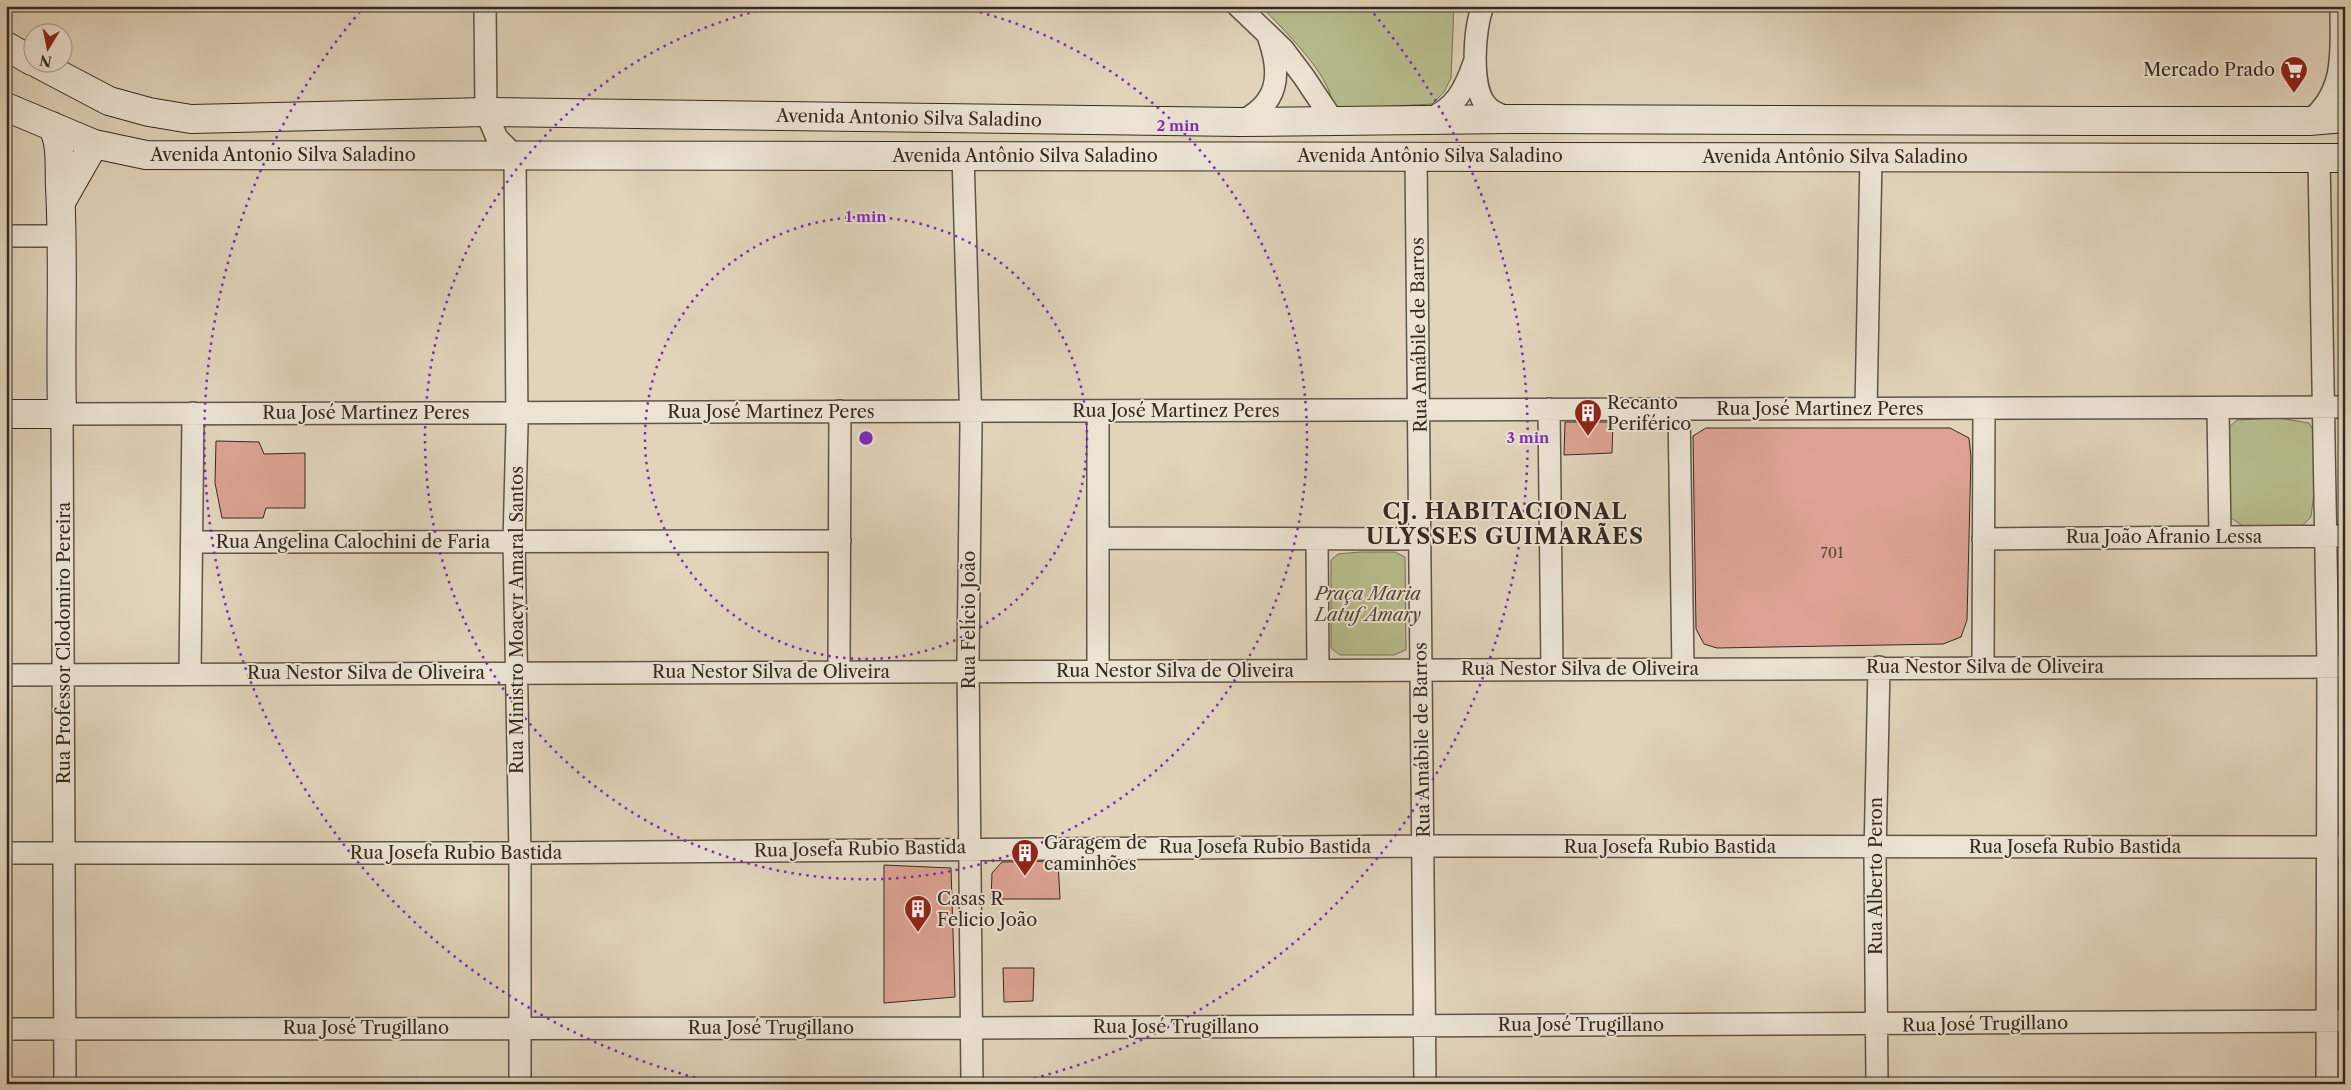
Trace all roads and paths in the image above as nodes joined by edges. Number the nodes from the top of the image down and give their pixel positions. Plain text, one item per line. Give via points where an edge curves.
1 (485, 6) edge
2 (1238, 6) edge
3 (1483, 6) edge
4 (2342, 6) edge
5 (1268, 36) junction
6 (6, 46) edge
7 (22, 55) edge
8 (1475, 60) junction
9 (53, 72) edge
10 (2342, 75) edge
11 (6, 107) edge
12 (486, 112) junction
13 (1512, 118) junction
14 (2345, 118) edge
15 (1332, 119) junction
16 (1428, 119) junction
17 (1153, 121) junction
18 (2309, 121) junction
19 (1240, 122) junction
20 (52, 126) junction
21 (94, 144) junction
22 (515, 156) junction
23 (963, 156) junction
24 (1416, 156) junction
25 (1870, 157) junction
26 (2332, 158) edge
27 (61, 202) junction
28 (6, 236) edge
29 (61, 236) junction
30 (2335, 407) edge
31 (1866, 408) junction
32 (2218, 408) junction
33 (1550, 409) junction
34 (1679, 409) junction
35 (1984, 409) junction
36 (1420, 410) junction
37 (840, 411) junction
38 (970, 411) junction
39 (1098, 411) junction
40 (193, 413) junction
41 (517, 413) junction
42 (6, 414) edge
43 (62, 414) junction
44 (2336, 536) edge
45 (2220, 537) junction
46 (1099, 538) junction
47 (1317, 539) junction
48 (1420, 539) junction
49 (1983, 539) junction
50 (840, 541) junction
51 (192, 542) junction
52 (514, 542) junction
53 (1879, 667) junction
54 (2336, 667) edge
55 (1683, 668) junction
56 (1983, 668) junction
57 (1552, 669) junction
58 (1098, 670) junction
59 (1318, 670) junction
60 (1421, 670) junction
61 (839, 671) junction
62 (969, 672) junction
63 (516, 673) junction
64 (190, 674) junction
65 (6, 675) edge
66 (64, 675) junction
67 (1423, 846) junction
68 (2337, 847) edge
69 (970, 848) junction
70 (1875, 848) junction
71 (6, 853) edge
72 (64, 853) junction
73 (520, 853) junction
74 (2336, 1021) edge
75 (1877, 1025) junction
76 (1424, 1026) junction
77 (65, 1028) junction
78 (519, 1028) junction
79 (972, 1028) junction
80 (6, 1029) edge
81 (65, 1084) edge
82 (520, 1084) edge
83 (972, 1084) edge
84 (1425, 1084) edge
85 (1877, 1084) edge
86 (2327, 1084) edge

1 - 12 street
2 - 5 street
3 - 8 street via 1477,19
4 - 10 street
5 - 15 street via 1299,70
5 - 19 street via 1277,70 1274,86 1262,108
6 - 7 main road, Avenida Antonio Silva Saladino
8 - 13 street via 1477,83 1484,104
8 - 16 street via 1461,95 1441,114
9 - 12 main road, Avenida Antonio Silva Saladino via 109,101 191,119
10 - 18 street via 2325,106
11 - 20 main road, Avenida Antonio Silva Saladino
12 - 17 main road, Avenida Antonio Silva Saladino
12 - 22 street via 497,138
13 - 16 main road, Avenida Antônio Silva Saladino
13 - 18 main road, Avenida Antônio Silva Saladino
14 - 18 main road, Avenida Antônio Silva Saladino
15 - 16 main road, Avenida Antônio Silva Saladino
15 - 19 main road, Avenida Antonio Silva Saladino
17 - 19 main road, Avenida Antonio Silva Saladino
17 - 23 main road via 994,133 972,143
20 - 21 main road, Avenida Antonio Silva Saladino
20 - 27 main road, Rua Professor Clodomiro Pereira via 56,134
21 - 22 main road, Avenida Antonio Silva Saladino via 146,155
21 - 27 main road, Rua Professor Clodomiro Pereira
22 - 23 main road, Avenida Antônio Silva Saladino
22 - 41 street, Rua Ministro Moacyr Amaral Santos
23 - 24 main road, Avenida Antônio Silva Saladino
23 - 38 street, Rua Felício João
24 - 25 main road, Avenida Antônio Silva Saladino
24 - 36 street, Rua Amábile de Barros
25 - 26 main road, Avenida Antônio Silva Saladino
25 - 31 street
26 - 30 street
27 - 29 main road, Rua Professor Clodomiro Pereira
28 - 29 street
29 - 43 main road, Rua Professor Clodomiro Pereira
30 - 32 street, Rua José Martinez Peres
30 - 44 street
31 - 34 street, Rua José Martinez Peres
31 - 35 street, Rua José Martinez Peres
32 - 35 street, Rua José Martinez Peres
32 - 45 street
33 - 34 street, Rua José Martinez Peres
33 - 36 street, Rua José Martinez Peres
33 - 57 street
34 - 55 street
35 - 49 street
36 - 39 street, Rua José Martinez Peres
36 - 48 street, Rua Amábile de Barros
37 - 38 street, Rua José Martinez Peres
37 - 41 street, Rua José Martinez Peres
37 - 50 street
38 - 39 street, Rua José Martinez Peres
38 - 62 street, Rua Felício João
39 - 46 street
40 - 41 street, Rua José Martinez Peres
40 - 43 street, Rua José Martinez Peres
40 - 51 street
41 - 52 street, Rua Ministro Moacyr Amaral Santos
42 - 43 main road, Rua José Martinez Peres
43 - 66 street, Rua Professor Clodomiro Pereira
44 - 45 street, Rua João Afranio Lessa
44 - 54 street
45 - 49 street, Rua João Afranio Lessa
46 - 47 street
46 - 58 street
47 - 48 street
47 - 59 street
48 - 60 street, Rua Amábile de Barros
49 - 56 street
50 - 52 street, Rua Angelina Calochini de Faria
50 - 61 street
51 - 52 street, Rua Angelina Calochini de Faria
51 - 64 street
52 - 63 street, Rua Ministro Moacyr Amaral Santos
53 - 55 street, Rua Nestor Silva de Oliveira
53 - 56 street, Rua Nestor Silva de Oliveira
53 - 70 street, Rua Alberto Peron
54 - 56 street, Rua Nestor Silva de Oliveira
54 - 68 street
55 - 57 street, Rua Nestor Silva de Oliveira
57 - 60 street, Rua Nestor Silva de Oliveira
58 - 59 street, Rua Nestor Silva de Oliveira
58 - 62 street, Rua Nestor Silva de Oliveira
59 - 60 street, Rua Nestor Silva de Oliveira
60 - 67 street, Rua Amábile de Barros
61 - 62 street, Rua Nestor Silva de Oliveira
61 - 63 street, Rua Nestor Silva de Oliveira
62 - 69 street, Rua Felício João
63 - 64 street, Rua Nestor Silva de Oliveira
63 - 73 street, Rua Ministro Moacyr Amaral Santos
64 - 66 street, Rua Nestor Silva de Oliveira
65 - 66 street, Rua Nestor Silva de Oliveira
66 - 72 street, Rua Professor Clodomiro Pereira
67 - 69 street, Rua Josefa Rubio Bastida
67 - 70 street, Rua Josefa Rubio Bastida
67 - 76 street, Rua Amábile de Barros
68 - 70 street, Rua Josefa Rubio Bastida
68 - 74 street
69 - 73 street, Rua Josefa Rubio Bastida
69 - 79 street, Rua Felício João
70 - 75 street, Rua Alberto Peron
71 - 72 street, Rua Josefa Rubio Bastida
72 - 73 street, Rua Josefa Rubio Bastida
72 - 77 street, Rua Professor Clodomiro Pereira
73 - 78 street, Rua Ministro Moacyr Amaral Santos
74 - 75 street, Rua José Trugillano
74 - 86 street
75 - 76 street, Rua José Trugillano
75 - 85 street, Rua Alberto Peron
76 - 79 street, Rua José Trugillano
76 - 84 street, Rua Amábile de Barros
77 - 78 street, Rua José Trugillano
77 - 80 street, Rua José Trugillano
77 - 81 street, Rua Professor Clodomiro Pereira
78 - 79 street, Rua José Trugillano
78 - 82 street, Rua Ministro Moacyr Amaral Santos
79 - 83 street, Rua Felício João

